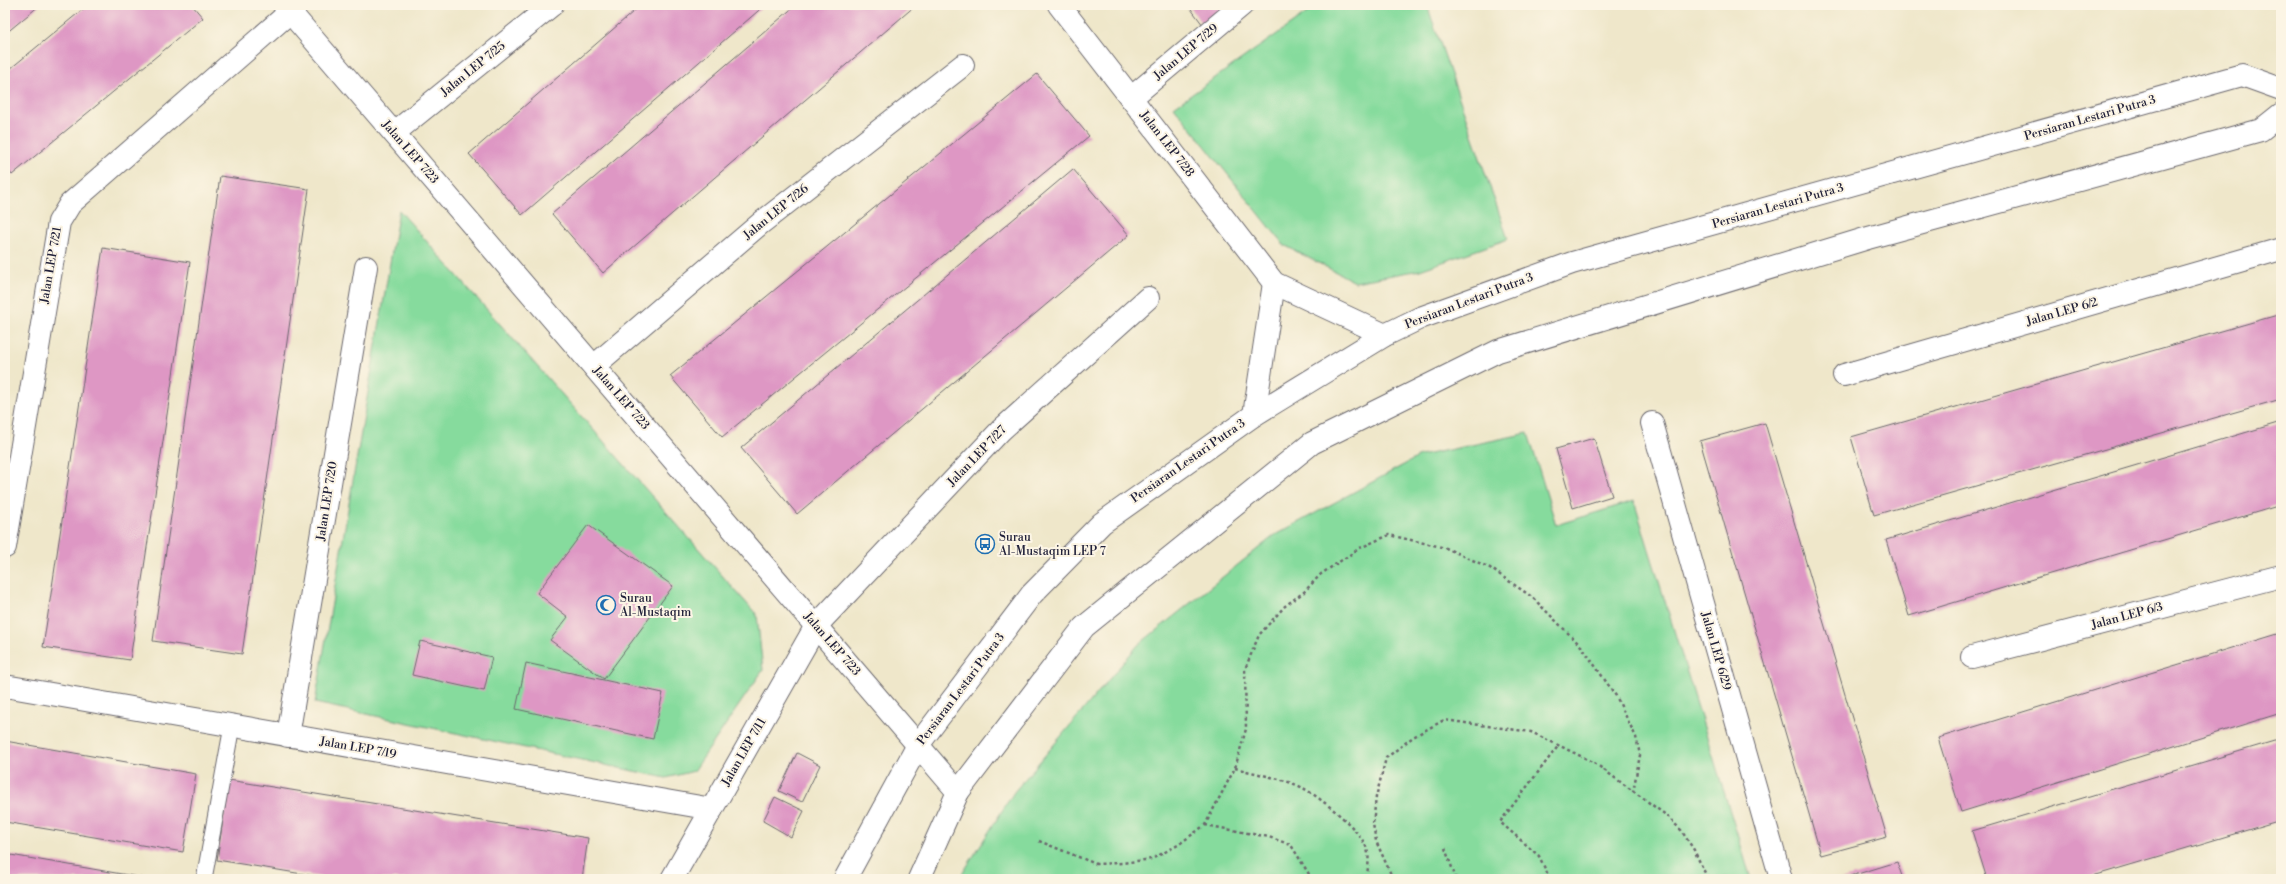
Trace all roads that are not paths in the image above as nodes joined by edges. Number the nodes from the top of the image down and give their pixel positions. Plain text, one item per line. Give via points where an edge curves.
1 (552, 5) edge
2 (1059, 5) edge
3 (1242, 5) edge
4 (287, 8) edge
5 (964, 65) dead end
6 (2281, 89) edge
7 (1131, 98) junction
8 (2281, 114) edge
9 (394, 133) junction
10 (2281, 249) edge
11 (366, 267) dead end
12 (1274, 283) junction
13 (1148, 298) dead end
14 (1385, 335) junction
15 (594, 366) junction
16 (1844, 374) dead end
17 (1254, 415) junction
18 (1652, 423) dead end
19 (5, 546) edge
20 (2281, 576) edge
21 (816, 626) junction
22 (1972, 657) dead end
23 (5, 686) edge
24 (232, 726) junction
25 (288, 736) junction
26 (918, 745) junction
27 (958, 792) junction
28 (712, 809) junction
29 (204, 879) edge
30 (672, 879) edge
31 (845, 879) edge
32 (918, 879) edge
33 (1781, 879) edge

1 - 9 street, Jalan LEP 7/25
2 - 7 street, Jalan LEP 7/28
3 - 7 street, Jalan LEP 7/29
4 - 9 street, Jalan LEP 7/23
4 - 19 street, Jalan LEP 7/21 via 70,204 59,222
5 - 15 street, Jalan LEP 7/26 via 761,223
6 - 14 street, Persiaran Lestari Putra 3 via 2242,75 1572,263 1420,318
7 - 12 street, Jalan LEP 7/28
8 - 27 street via 2261,130 1868,238 1498,351 1312,443 1084,627
9 - 15 street, Jalan LEP 7/23
10 - 16 street, Jalan LEP 6/2
11 - 25 street, Jalan LEP 7/20
12 - 14 street
12 - 17 street
13 - 21 street, Jalan LEP 7/27 via 1001,430
14 - 17 street, Persiaran Lestari Putra 3
15 - 21 street, Jalan LEP 7/23
17 - 26 street, Persiaran Lestari Putra 3 via 1102,523 1032,594
18 - 33 street, Jalan LEP 6/29
20 - 22 street, Jalan LEP 6/3
21 - 26 street, Jalan LEP 7/23
21 - 28 street, Jalan LEP 7/11
23 - 24 street, Jalan LEP 7/19
24 - 25 street, Jalan LEP 7/19
24 - 29 lane
25 - 28 street, Jalan LEP 7/19
26 - 27 street, Jalan LEP 7/23
26 - 31 street, Persiaran Lestari Putra 3
27 - 32 street
28 - 30 street, Jalan LEP 7/11

